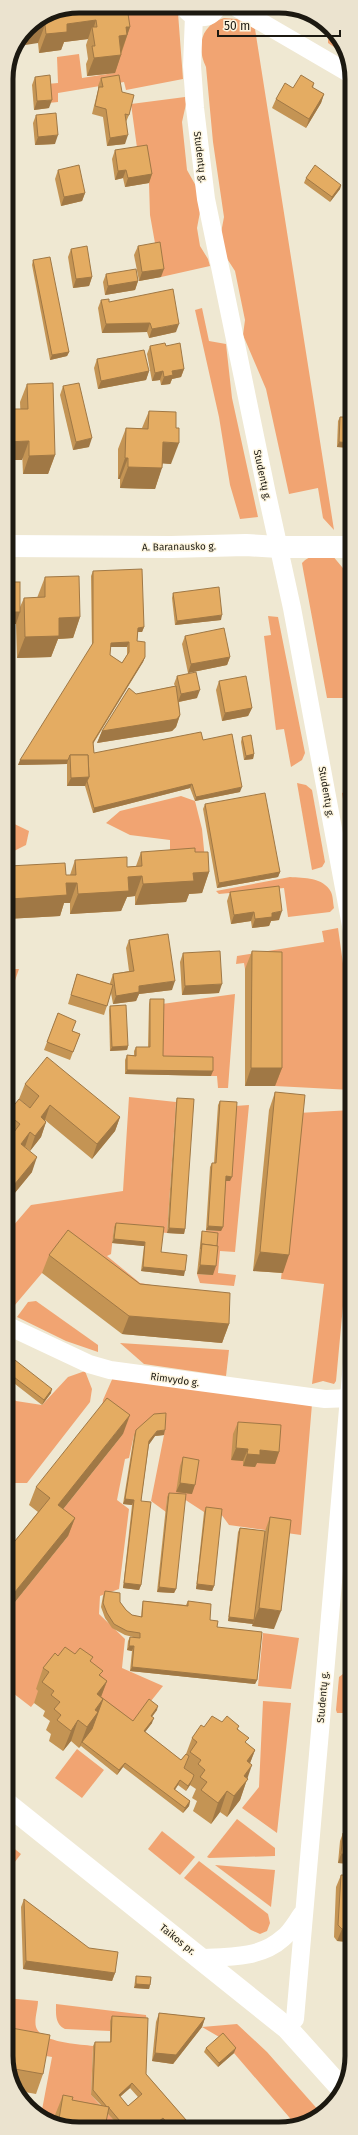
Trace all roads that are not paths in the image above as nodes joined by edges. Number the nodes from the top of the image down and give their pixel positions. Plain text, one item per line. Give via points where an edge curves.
1 (189, 13) edge
2 (192, 13) edge
3 (213, 13) edge
4 (247, 13) edge
5 (345, 71) edge
6 (13, 546) edge
7 (279, 547) junction
8 (345, 547) edge
9 (345, 893) edge
10 (13, 1328) edge
11 (345, 1398) edge
12 (345, 1452) edge
13 (13, 1809) edge
14 (302, 1914) junction
15 (202, 1958) junction
16 (287, 2028) junction
17 (338, 2084) edge

1 - 7 street, Studentų g. via 195,108 206,199
2 - 3 street via 205,17
4 - 5 street
6 - 7 main road, A. Baranausko g.
7 - 8 main road, A. Baranausko g.
7 - 9 street, Studentų g.
10 - 11 street, Rimvydo g. via 90,1364 110,1370 325,1399
12 - 14 street, Studentų g.
13 - 15 main road, Taikos pr.
14 - 15 street via 284,1938 273,1946 254,1954
14 - 16 street, Studentų g. via 295,2019
15 - 16 main road, Taikos pr.
16 - 17 main road, Taikos pr.

